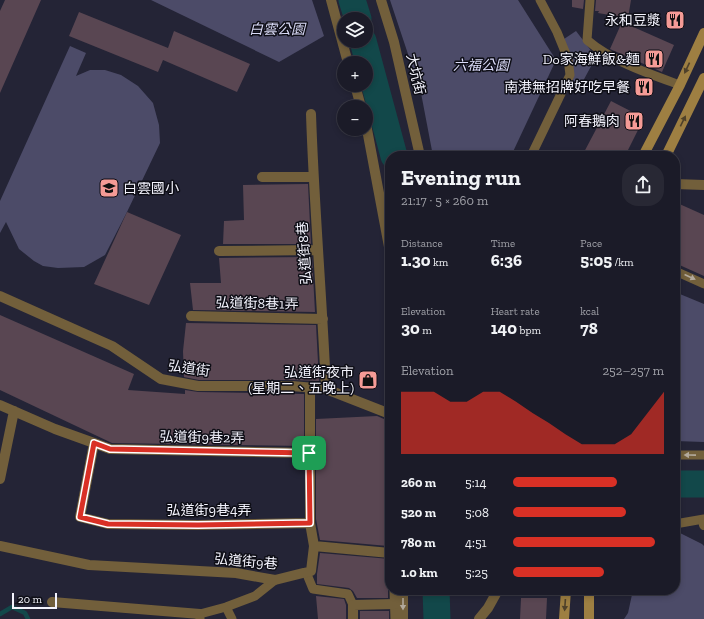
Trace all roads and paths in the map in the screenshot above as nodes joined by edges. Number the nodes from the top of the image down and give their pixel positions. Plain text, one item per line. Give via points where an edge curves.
1 (331, 0) edge
2 (381, 0) edge
3 (540, 0) edge
4 (590, 0) edge
5 (704, 33) edge
6 (346, 56) edge
7 (704, 78) edge
8 (680, 86) junction
9 (311, 114) dead end
10 (368, 136) edge
11 (419, 151) edge
12 (533, 151) edge
13 (646, 151) edge
14 (668, 151) edge
15 (262, 177) dead end
16 (313, 177) junction
17 (680, 184) edge
18 (704, 185) edge
19 (385, 225) edge
20 (318, 250) junction
21 (219, 251) dead end
22 (680, 273) edge
23 (704, 284) edge
24 (0, 296) edge
25 (191, 316) dead end
26 (323, 319) junction
27 (310, 387) junction
28 (326, 389) junction
29 (0, 405) edge
30 (14, 410) junction
31 (385, 412) edge
32 (94, 443) junction
33 (309, 453) junction
34 (680, 455) edge
35 (704, 455) edge
36 (0, 479) edge
37 (704, 522) edge
38 (310, 523) junction
39 (680, 524) edge
40 (0, 546) edge
41 (314, 546) junction
42 (385, 553) edge
43 (306, 572) junction
44 (275, 580) junction
45 (394, 595) edge
46 (403, 595) edge
47 (495, 595) edge
48 (566, 595) edge
49 (589, 595) edge
50 (52, 602) dead end
51 (395, 604) junction
52 (353, 605) junction
53 (226, 607) junction
54 (200, 616) edge
55 (232, 619) edge
56 (353, 619) edge
57 (395, 619) edge
58 (404, 619) edge
59 (479, 619) edge
60 (564, 619) edge
61 (588, 619) edge

1 - 6 street
2 - 11 street, 大坑街 via 394,42
3 - 12 lane via 568,58 570,75
4 - 8 lane via 587,40 598,49
5 -> 8 main road
14 -> 7 main road
8 - 13 main road
9 - 16 street, 弘道街8巷
10 - 19 street
15 - 16 street
16 - 20 street, 弘道街8巷
17 - 18 street
20 - 21 street
20 - 26 street, 弘道街8巷
22 -> 23 lane
24 - 27 street, 弘道街 via 112,346 161,379 198,386
25 - 26 street, 弘道街8巷1弄
26 - 28 street, 弘道街8巷
27 - 28 street, 弘道街
27 - 33 street
28 - 31 street, 弘道街
29 - 30 street, 弘道街9巷2弄
30 - 32 street, 弘道街9巷2弄
30 - 36 street
32 - 33 street, 弘道街9巷2弄 via 110,449
32 - 38 street, 弘道街9巷4弄 via 80,517 108,524
33 - 38 street
35 -> 34 lane
37 - 39 lane
38 - 41 street
40 - 44 street, 弘道街9巷 via 90,565 236,573
41 - 42 street
41 - 43 street via 311,571
43 - 44 street, 弘道街9巷
43 - 52 lane via 313,589 348,594
44 - 53 lane via 255,596
45 - 51 lane
46 -> 58 street
47 - 59 street
48 -> 60 main road
49 - 61 main road
50 - 54 street
51 - 52 street
51 - 57 lane
52 - 56 street
53 - 54 lane
53 - 55 lane

